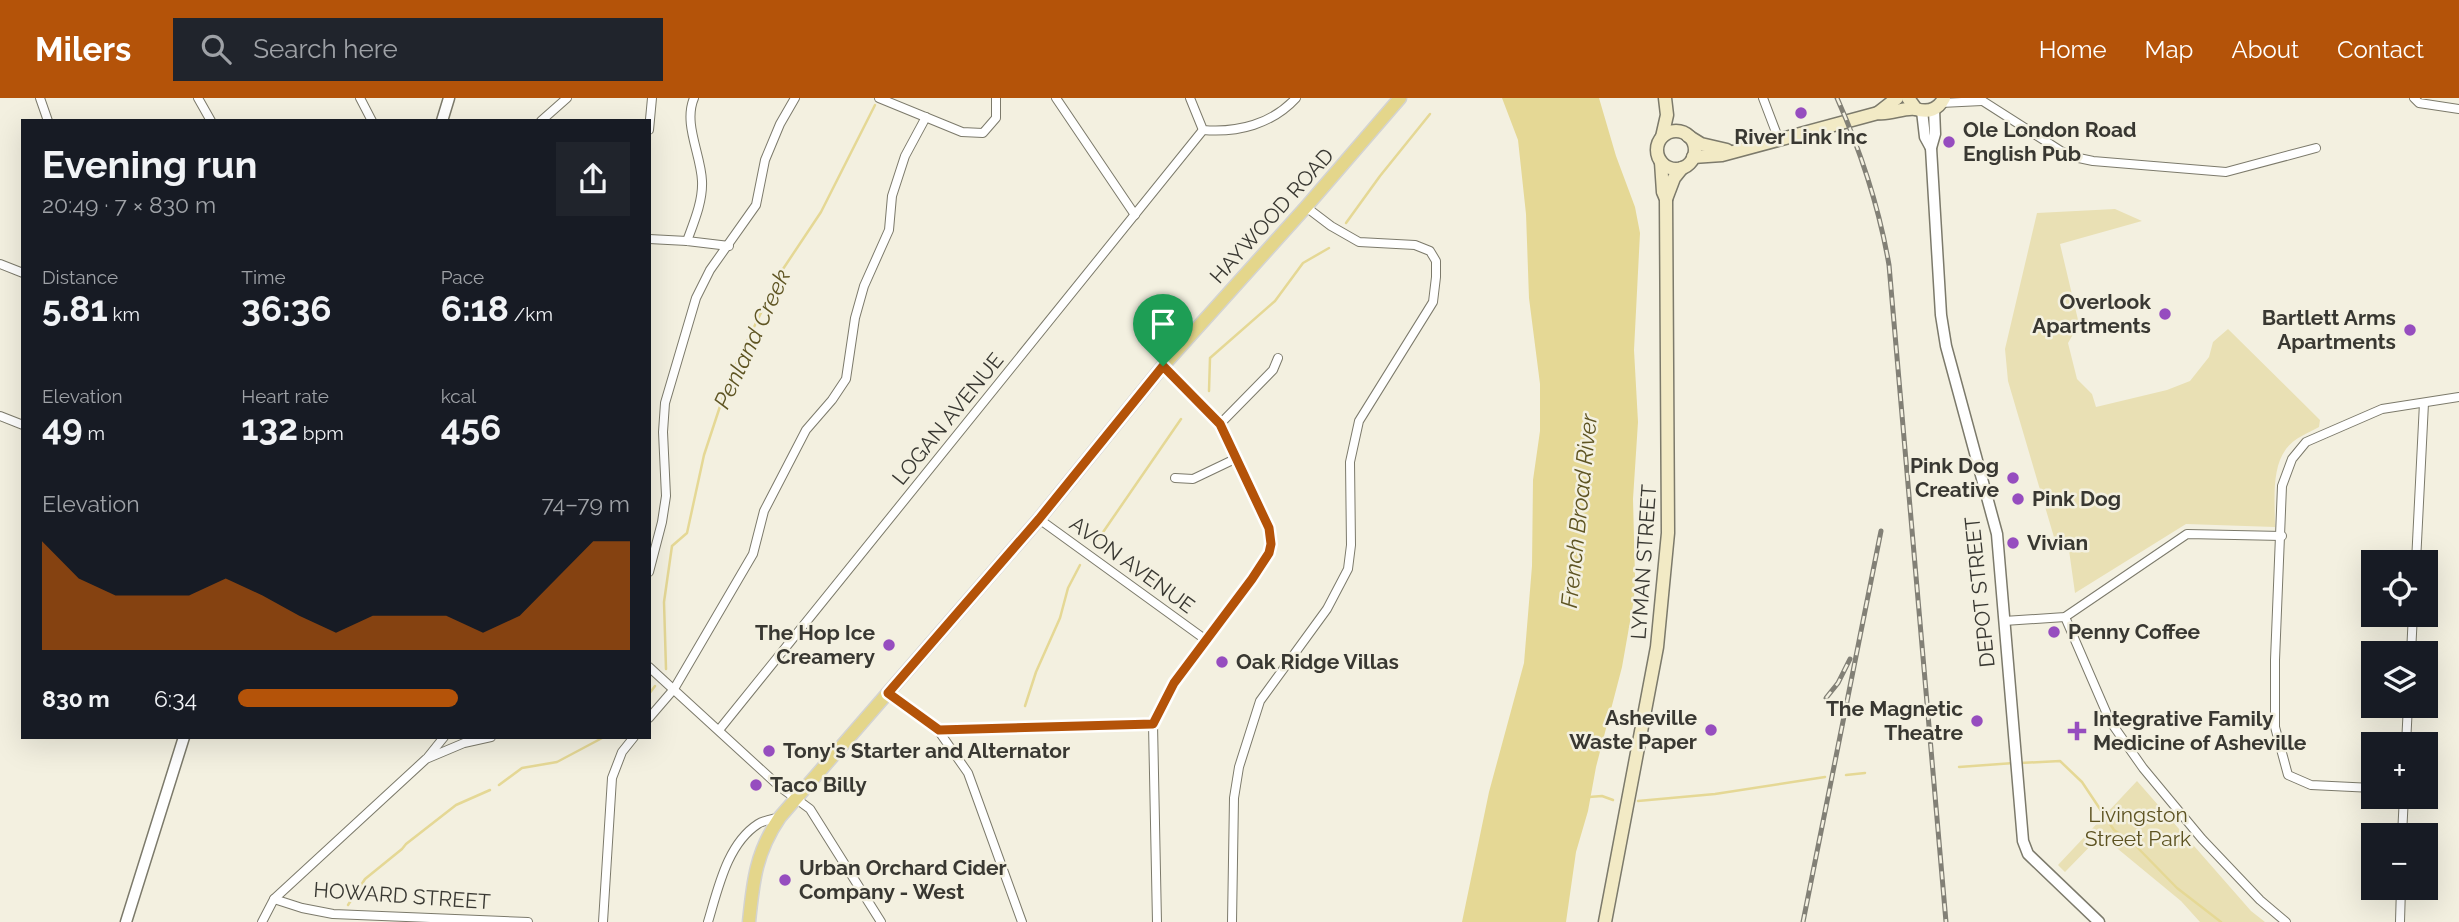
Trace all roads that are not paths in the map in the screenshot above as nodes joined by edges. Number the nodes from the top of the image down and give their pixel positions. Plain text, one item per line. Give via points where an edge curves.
1 (40, 98) edge
2 (198, 98) edge
3 (360, 98) edge
4 (449, 98) edge
5 (567, 98) edge
6 (652, 98) edge
7 (694, 98) edge
8 (794, 98) edge
9 (878, 98) edge
10 (996, 98) edge
11 (1056, 98) edge
12 (1191, 98) edge
13 (1296, 98) edge
14 (1400, 98) edge
15 (1665, 98) edge
16 (1672, 98) edge
17 (1763, 98) edge
18 (1897, 98) edge
19 (2414, 98) edge
20 (1980, 99) edge
21 (1928, 105) edge
22 (2459, 109) edge
23 (1878, 113) junction
24 (926, 117) junction
25 (47, 119) edge
26 (210, 119) edge
27 (371, 119) edge
28 (443, 119) edge
29 (543, 119) edge
30 (650, 119) edge
31 (1203, 130) junction
32 (1686, 135) junction
33 (1662, 137) junction
34 (1779, 140) junction
35 (2316, 148) dead end
36 (1738, 151) junction
37 (1693, 158) junction
38 (1661, 162) junction
39 (1682, 168) junction
40 (1666, 200) junction
41 (1306, 207) junction
42 (1135, 215) junction
43 (651, 239) edge
44 (687, 241) junction
45 (729, 246) junction
46 (0, 264) edge
47 (21, 271) edge
48 (1278, 358) dead end
49 (1163, 366) junction
50 (2459, 397) edge
51 (2424, 403) junction
52 (0, 416) edge
53 (21, 424) edge
54 (1220, 424) junction
55 (1237, 458) junction
56 (1175, 478) dead end
57 (1039, 519) junction
58 (2282, 536) junction
59 (2417, 550) edge
60 (651, 564) edge
61 (2065, 617) junction
62 (2004, 621) junction
63 (1206, 640) junction
64 (651, 669) edge
65 (674, 689) junction
66 (888, 693) junction
67 (651, 716) edge
68 (1153, 724) junction
69 (719, 730) junction
70 (939, 730) junction
71 (183, 739) edge
72 (442, 739) edge
73 (482, 739) edge
74 (633, 739) edge
75 (426, 759) junction
76 (2361, 787) edge
77 (797, 798) junction
78 (780, 817) junction
79 (274, 898) junction
80 (2400, 900) edge
81 (126, 922) edge
82 (262, 922) edge
83 (528, 922) edge
84 (603, 922) edge
85 (708, 922) edge
86 (749, 922) edge
87 (881, 922) edge
88 (1022, 922) edge
89 (1157, 922) edge
90 (1232, 922) edge
91 (1605, 922) edge
92 (2099, 922) edge
93 (2286, 922) edge
94 (2399, 922) edge

1 - 25 street
2 - 26 street
3 - 27 street
4 - 28 street
5 - 29 street
6 - 30 street
7 - 44 street via 691,121 702,189
8 - 45 street via 765,160 756,205
9 - 24 street
10 - 24 street via 996,118 983,133 962,132
11 - 42 street
12 - 31 street
13 - 31 street via 1285,110 1240,130
14 - 41 main road, HAYWOOD ROAD
15 - 33 main road
16 - 32 main road
17 - 34 street
18 - 23 main road
19 - 22 street via 2419,103
20 - 21 street
20 - 35 street via 2061,150 2093,161 2226,172
21 - 23 main road
21 - 62 street, DEPOT STREET via 1925,137 1931,148 1943,331 1997,534
23 - 34 main road
24 - 65 street via 905,156 892,196 889,230 864,286 846,379 806,430 764,511 753,555
31 - 42 street, LOGAN AVENUE
32 - 33 main road via 1672,132
32 - 36 main road via 1709,147
32 - 37 main road via 1694,146
33 - 38 main road via 1657,152
34 - 36 main road
36 - 37 main road
37 - 39 main road
38 - 39 main road via 1669,168
38 - 40 main road, LYMAN STREET
39 - 40 main road, LYMAN STREET
40 - 91 main road, LYMAN STREET via 1668,533 1657,647
41 - 49 main road, HAYWOOD ROAD
41 - 90 street via 1359,242 1415,245 1430,251 1436,261 1436,277 1433,302 1359,421 1350,462 1348,569 1327,609 1260,701 1234,798
42 - 69 street, LOGAN AVENUE
43 - 44 street
44 - 45 street
45 - 60 street via 696,298 665,403 666,496
46 - 47 street
48 - 54 street via 1273,370
49 - 54 street
49 - 57 main road, HAYWOOD ROAD
50 - 51 street
51 - 58 street via 2382,409 2306,442 2292,459 2283,486
51 - 59 street
52 - 53 street
54 - 55 street
55 - 56 street via 1193,479
55 - 63 street via 1269,528 1271,544 1252,579
57 - 63 street, AVON AVENUE
57 - 66 main road, HAYWOOD ROAD
58 - 61 street via 2187,534
58 - 76 street via 2275,727 2288,775 2311,785
61 - 62 street
61 - 93 street via 2110,721 2143,768 2202,839
62 - 92 street, DEPOT STREET via 2026,849
63 - 68 street via 1174,683
64 - 65 street
65 - 67 street
65 - 69 street
66 - 70 street
66 - 77 main road, HAYWOOD ROAD
68 - 70 street
68 - 89 street
69 - 77 street
70 - 88 street via 968,773
71 - 81 street
72 - 75 street
73 - 75 street
74 - 84 street via 612,778
75 - 79 street
77 - 78 main road, HAYWOOD ROAD
77 - 87 street via 810,809
78 - 85 street via 760,822 739,843
78 - 86 main road, HAYWOOD ROAD via 756,866
79 - 82 street
79 - 83 street, HOWARD STREET via 333,914
80 - 94 street

